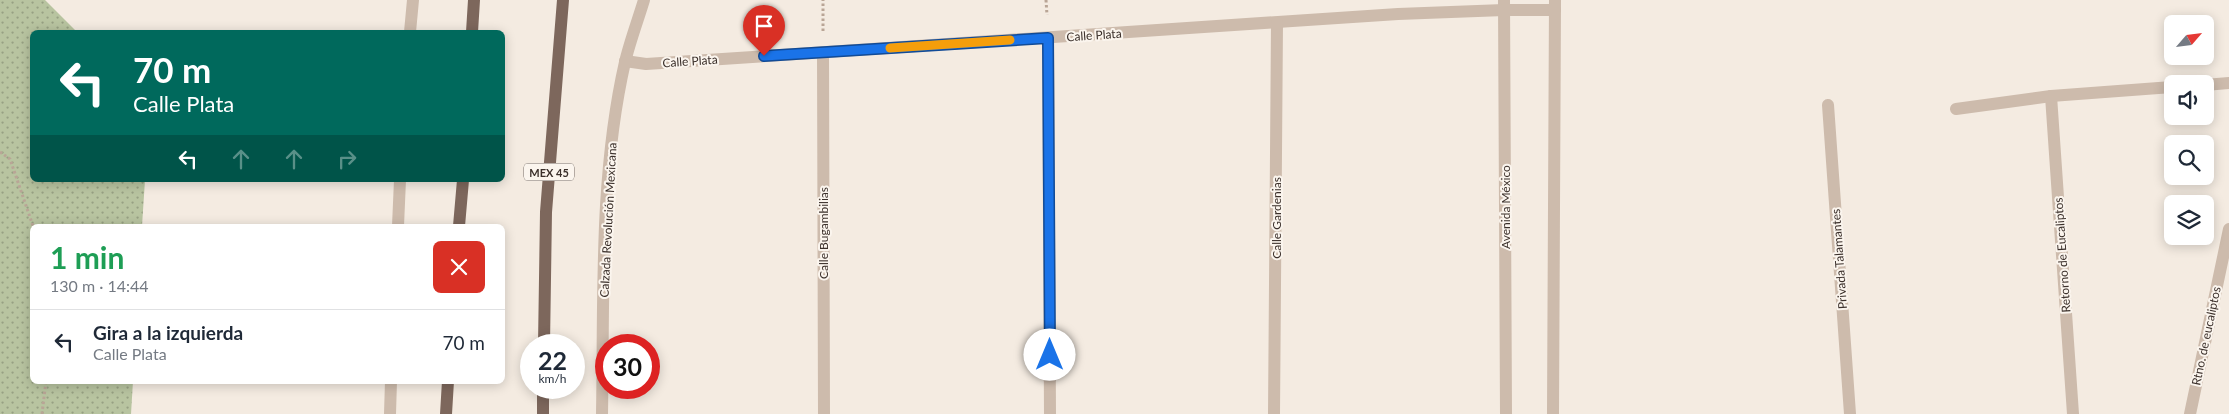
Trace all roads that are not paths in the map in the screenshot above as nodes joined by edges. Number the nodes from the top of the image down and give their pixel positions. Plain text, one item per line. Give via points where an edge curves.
1 (413, 0) edge
2 (474, 0) edge
3 (563, 0) edge
4 (644, 0) edge
5 (1504, 5) edge
6 (1555, 5) edge
7 (1277, 23) junction
8 (410, 30) edge
9 (472, 30) edge
10 (1048, 38) junction
11 (823, 52) junction
12 (625, 61) junction
13 (2229, 83) edge
14 (2214, 84) edge
15 (2164, 88) edge
16 (2051, 96) junction
17 (1828, 105) dead end
18 (1956, 108) dead end
19 (400, 182) edge
20 (462, 182) edge
21 (398, 224) edge
22 (459, 224) edge
23 (2229, 229) edge
24 (544, 334) edge
25 (391, 384) edge
26 (448, 384) edge
27 (543, 399) edge
28 (390, 414) edge
29 (446, 414) edge
30 (542, 414) edge
31 (602, 414) edge
32 (824, 414) edge
33 (1050, 414) edge
34 (1274, 414) edge
35 (1506, 414) edge
36 (1553, 414) edge
37 (1850, 414) edge
38 (2074, 414) edge
39 (2190, 414) edge

1 - 8 street
2 - 9 main road
3 - 24 main road, MEX 45 via 546,212
4 - 12 street, Calzada Revolución Mexicana
5 - 6 street, Calle Plata
5 - 7 street, Calle Plata
5 - 35 street, Avenida México
6 - 36 street
7 - 10 street, Calle Plata
7 - 34 street, Calle Gardenias
10 - 11 street, Calle Plata
10 - 33 street
11 - 12 street, Calle Plata via 646,64
11 - 32 street, Calle Bugambilias
12 - 31 street, Calzada Revolución Mexicana via 610,151
13 - 14 street
15 - 16 street
16 - 18 street
16 - 38 street, Retorno de Eucaliptos
17 - 37 street, Privada Talamantes
19 - 21 street
20 - 22 main road
23 - 39 street, Rtno. de eucaliptos
25 - 28 street
26 - 29 main road
27 - 30 main road

